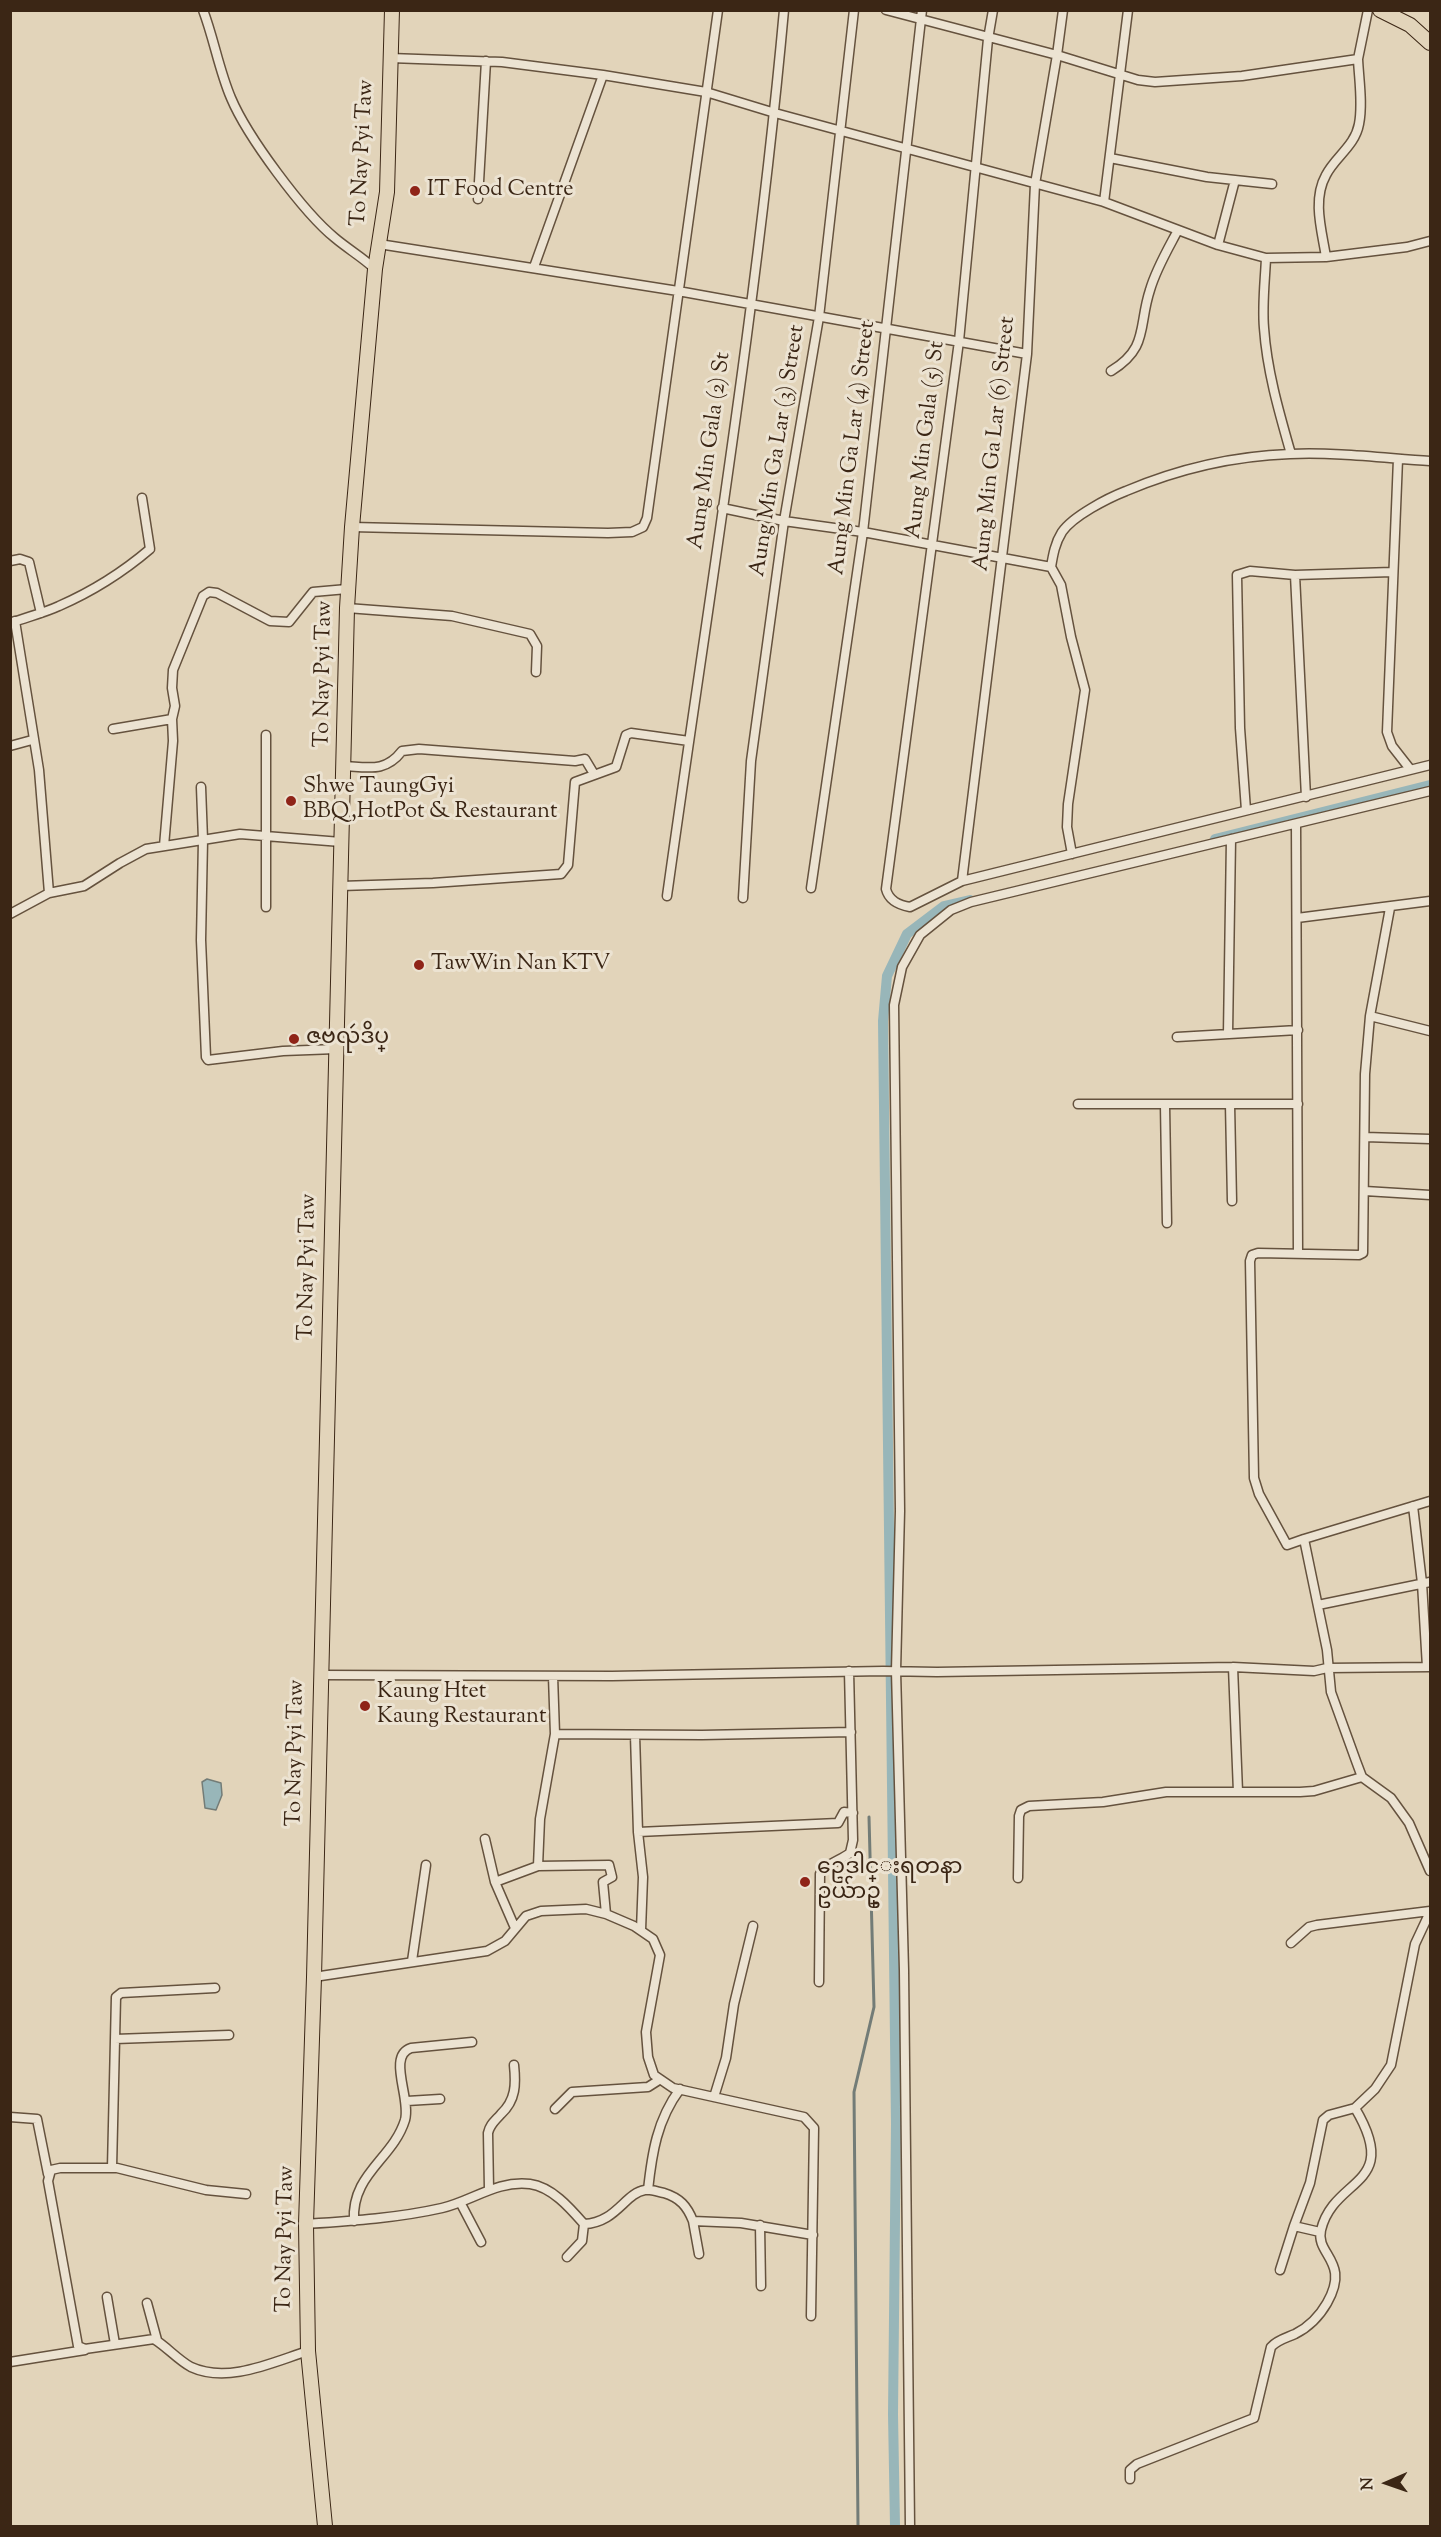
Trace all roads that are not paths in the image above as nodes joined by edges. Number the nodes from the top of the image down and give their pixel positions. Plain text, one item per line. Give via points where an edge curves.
1 (203, 10) edge
2 (392, 10) edge
3 (718, 10) edge
4 (784, 10) edge
5 (854, 10) edge
6 (886, 10) edge
7 (993, 10) edge
8 (1063, 10) edge
9 (1128, 10) edge
10 (1368, 10) edge
11 (1380, 10) edge
12 (921, 15) edge
13 (988, 39) junction
14 (1431, 43) edge
15 (1057, 55) junction
16 (390, 58) junction
17 (1358, 59) junction
18 (486, 61) junction
19 (603, 75) junction
20 (1121, 75) junction
21 (706, 92) junction
22 (775, 113) junction
23 (842, 132) junction
24 (908, 150) junction
25 (1110, 158) junction
26 (976, 168) junction
27 (1235, 180) junction
28 (1035, 184) junction
29 (1272, 184) dead end
30 (478, 199) dead end
31 (1104, 202) junction
32 (1178, 230) junction
33 (1431, 241) edge
34 (379, 244) junction
35 (1218, 245) junction
36 (1326, 257) junction
37 (1266, 258) junction
38 (534, 267) junction
39 (375, 268) junction
40 (678, 291) junction
41 (750, 304) junction
42 (819, 317) junction
43 (886, 328) junction
44 (959, 341) junction
45 (1027, 354) junction
46 (1111, 371) dead end
47 (1291, 454) junction
48 (1398, 459) junction
49 (1431, 461) edge
50 (142, 498) dead end
51 (722, 508) junction
52 (784, 521) junction
53 (352, 527) junction
54 (863, 532) junction
55 (932, 545) junction
56 (1002, 557) junction
57 (10, 561) edge
58 (1051, 567) junction
59 (1392, 572) junction
60 (1295, 575) junction
61 (347, 589) junction
62 (347, 608) junction
63 (41, 613) junction
64 (13, 622) edge
65 (536, 672) dead end
66 (172, 718) junction
67 (113, 729) dead end
68 (266, 735) dead end
69 (32, 740) junction
70 (689, 741) junction
71 (10, 746) edge
72 (1431, 765) edge
73 (343, 766) junction
74 (1410, 769) junction
75 (594, 774) junction
76 (201, 787) dead end
77 (1431, 791) edge
78 (1306, 797) junction
79 (1246, 810) junction
80 (1296, 824) junction
81 (265, 834) junction
82 (1231, 839) junction
83 (203, 840) junction
84 (341, 842) junction
85 (164, 846) junction
86 (1072, 854) junction
87 (962, 881) junction
88 (341, 886) junction
89 (811, 888) dead end
90 (48, 893) junction
91 (668, 896) dead end
92 (743, 897) dead end
93 (1431, 902) edge
94 (266, 908) dead end
95 (1390, 908) junction
96 (10, 914) edge
97 (1297, 918) junction
98 (1370, 1016) junction
99 (1298, 1030) junction
100 (1431, 1031) edge
101 (1228, 1034) junction
102 (1177, 1037) dead end
103 (336, 1049) junction
104 (1078, 1104) dead end
105 (1230, 1104) junction
106 (1298, 1104) junction
107 (1165, 1105) junction
108 (1365, 1137) junction
109 (1431, 1139) edge
110 (1365, 1191) junction
111 (1431, 1195) edge
112 (1232, 1201) dead end
113 (1167, 1223) dead end
114 (1298, 1253) junction
115 (1431, 1501) edge
116 (1413, 1506) junction
117 (1304, 1539) junction
118 (1426, 1582) edge
119 (1318, 1605) junction
120 (1233, 1667) junction
121 (1429, 1667) edge
122 (1328, 1668) junction
123 (849, 1671) junction
124 (895, 1671) junction
125 (320, 1675) junction
126 (553, 1676) junction
127 (851, 1732) junction
128 (555, 1734) junction
129 (635, 1735) junction
130 (1362, 1777) junction
131 (1238, 1792) junction
132 (853, 1813) junction
133 (638, 1832) junction
134 (485, 1839) dead end
135 (426, 1865) dead end
136 (538, 1866) junction
137 (1431, 1871) edge
138 (1018, 1878) dead end
139 (495, 1882) junction
140 (1431, 1911) edge
141 (606, 1914) junction
142 (753, 1926) dead end
143 (515, 1928) junction
144 (641, 1930) junction
145 (1291, 1943) dead end
146 (412, 1961) junction
147 (314, 1977) junction
148 (819, 1982) dead end
149 (215, 1988) dead end
150 (228, 2035) dead end
151 (115, 2039) junction
152 (472, 2042) dead end
153 (514, 2065) dead end
154 (660, 2080) junction
155 (680, 2089) junction
156 (714, 2097) junction
157 (441, 2099) dead end
158 (407, 2101) junction
159 (1355, 2108) junction
160 (555, 2109) dead end
161 (10, 2117) edge
162 (112, 2168) junction
163 (48, 2174) junction
164 (489, 2189) junction
165 (648, 2190) junction
166 (246, 2194) dead end
167 (460, 2202) junction
168 (354, 2221) junction
169 (693, 2221) junction
170 (306, 2224) junction
171 (584, 2224) junction
172 (760, 2225) junction
173 (1294, 2226) junction
174 (1320, 2232) junction
175 (813, 2235) junction
176 (481, 2242) dead end
177 (699, 2254) dead end
178 (567, 2257) dead end
179 (1280, 2270) dead end
180 (761, 2286) dead end
181 (107, 2297) dead end
182 (147, 2303) dead end
183 (812, 2316) dead end
184 (157, 2340) junction
185 (116, 2343) junction
186 (91, 2348) junction
187 (308, 2351) junction
188 (10, 2362) edge
189 (1130, 2479) dead end
190 (325, 2526) edge
191 (910, 2526) edge

1 - 39 street via 229,93 248,129 308,210 335,238
2 - 16 main road, To Nay Pyi Taw
3 - 21 street
4 - 22 street, Aung Min Gala (2) St
5 - 23 street, Aung Min Ga Lar (3) Street
6 - 12 street
7 - 13 street, Aung Min Gala (5) St
8 - 15 street, Aung Min Ga Lar (6) Street
9 - 20 street
10 - 17 street
11 - 14 main road via 1410,25
12 - 13 street
12 - 24 street, Aung Min Ga Lar (4) Street
13 - 15 street
13 - 26 street, Aung Min Gala (5) St
15 - 20 street
15 - 28 street, Aung Min Ga Lar (6) Street
16 - 18 street
16 - 34 main road, To Nay Pyi Taw via 387,192
17 - 20 street via 1184,81 1155,82
17 - 36 street via 1359,126 1351,143 1326,174 1318,201
18 - 19 street
18 - 30 street
19 - 21 street
19 - 38 street
20 - 25 street
21 - 22 street
21 - 40 street
22 - 23 street
22 - 41 street, Aung Min Gala (2) St
23 - 24 street
23 - 42 street, Aung Min Ga Lar (3) Street
24 - 26 street
24 - 43 street, Aung Min Ga Lar (4) Street
25 - 27 street
25 - 31 street
26 - 28 street
26 - 44 street, Aung Min Gala (5) St
27 - 29 street
27 - 35 street
28 - 31 street
28 - 45 street, Aung Min Ga Lar (6) Street
31 - 32 street
32 - 35 street
32 - 46 street via 1149,292 1140,343 1124,363
33 - 36 street
34 - 38 street
34 - 39 main road, To Nay Pyi Taw
35 - 37 street
36 - 37 street
37 - 47 street via 1263,325 1267,358
38 - 40 street
39 - 53 main road, To Nay Pyi Taw
40 - 41 street
40 - 53 street via 643,527 632,532 608,533
41 - 42 street
41 - 51 street, Aung Min Gala (2) St
42 - 43 street
42 - 52 street, Aung Min Ga Lar (3) Street
43 - 44 street
43 - 54 street, Aung Min Ga Lar (4) Street
44 - 45 street
44 - 55 street, Aung Min Gala (5) St
45 - 56 street, Aung Min Ga Lar (6) Street
47 - 48 street
47 - 58 street via 1185,471 1103,500 1063,530
48 - 49 street
48 - 59 street
50 - 63 street via 150,549 100,585
51 - 52 street
51 - 70 street, Aung Min Gala (2) St
52 - 54 street
52 - 92 street, Aung Min Ga Lar (3) Street via 751,761
53 - 61 main road, To Nay Pyi Taw
54 - 55 street
54 - 89 street, Aung Min Ga Lar (4) Street
55 - 56 street
55 - 87 street, Aung Min Gala (5) St via 888,894 910,907
56 - 58 street
56 - 87 street, Aung Min Ga Lar (6) Street
57 - 63 street via 29,562
58 - 86 street via 1061,585 1085,690 1068,804
59 - 60 street
59 - 74 street via 1387,732 1392,746
60 - 78 street
60 - 79 street via 1250,571 1236,578
61 - 62 main road, To Nay Pyi Taw
61 - 66 street via 313,592 289,622 280,623 217,593 203,596 173,670
62 - 65 street via 452,616 531,634 537,646
62 - 73 main road, To Nay Pyi Taw
63 - 64 street
64 - 69 street
66 - 67 street
66 - 85 street
68 - 81 street
69 - 71 street
69 - 90 street via 39,770
70 - 75 street via 631,733 626,735 616,768
70 - 91 street, Aung Min Gala (2) St
72 - 74 street
73 - 75 street via 383,767 402,752 419,749 585,759
73 - 84 main road, To Nay Pyi Taw
74 - 78 street
75 - 88 street via 575,782 568,865 561,874
76 - 83 street
77 - 80 street
78 - 79 street
79 - 86 street
80 - 82 street
80 - 97 street
81 - 83 street
81 - 84 street
81 - 94 street
82 - 101 street
82 - 124 street via 971,902 951,910 920,935 902,967 894,1005 900,1511
83 - 85 street
83 - 103 street via 201,940 206,1058
84 - 88 main road, To Nay Pyi Taw
85 - 90 street via 146,849 84,886
86 - 87 street
88 - 103 main road, To Nay Pyi Taw
90 - 96 street
93 - 95 street
95 - 97 street
95 - 98 street
97 - 99 street
98 - 100 street
98 - 108 street
99 - 101 street
99 - 106 street
101 - 102 street
103 - 125 main road, To Nay Pyi Taw
104 - 107 street
105 - 106 street
105 - 107 street
105 - 112 street
106 - 114 street
107 - 113 street
108 - 109 street
108 - 110 street
110 - 111 street
110 - 114 street via 1363,1254
114 - 117 street via 1258,1253 1250,1257 1252,1422 1254,1478 1259,1494 1287,1545
115 - 116 street
116 - 117 street
116 - 118 street
117 - 119 street
118 - 119 street
118 - 121 street
119 - 122 street
120 - 122 street via 1314,1671
120 - 124 street
120 - 131 street
121 - 122 street
122 - 130 street via 1336,1709
123 - 124 street
123 - 126 street
123 - 127 street
124 - 191 street via 904,1970
125 - 126 street
125 - 147 main road, To Nay Pyi Taw
126 - 128 street
127 - 129 street
127 - 132 street
128 - 129 street
128 - 136 street via 543,1799
129 - 133 street
130 - 131 street via 1314,1791
130 - 137 street via 1391,1798 1409,1823
131 - 138 street via 1166,1792 1103,1802 1029,1806 1019,1816
132 - 133 street via 841,1814 838,1823
132 - 148 street via 850,1853 838,1863 826,1866 820,1874
133 - 144 street via 643,1877
134 - 139 street
135 - 146 street
136 - 139 street
136 - 141 street via 611,1866 612,1877 603,1882
139 - 143 street
140 - 145 street via 1317,1925
140 - 159 street via 1415,1944 1392,2065
141 - 143 street via 586,1909 541,1911 526,1916
141 - 144 street
142 - 156 street via 726,2058
143 - 146 street via 505,1941 487,1951
144 - 154 street via 654,1939 660,1955 646,2046 651,2068
146 - 147 street
147 - 170 main road, To Nay Pyi Taw
149 - 151 street via 118,1994
150 - 151 street
151 - 162 street
152 - 158 street via 404,2050 400,2056 400,2075
153 - 164 street via 516,2086 510,2104 490,2125 488,2133
154 - 155 street
154 - 160 street via 648,2087 572,2092
155 - 156 street
155 - 165 street via 654,2143
156 - 175 street via 804,2117 812,2124
157 - 158 street
158 - 168 street via 401,2130 356,2194
159 - 173 street via 1323,2120 1310,2183
159 - 174 street via 1371,2149 1370,2167 1330,2211
161 - 163 street via 38,2119
162 - 163 street via 60,2168
162 - 166 street via 206,2190
163 - 186 street via 78,2346
164 - 167 street
164 - 171 street via 520,2184 541,2188 568,2205
165 - 169 street via 669,2194 682,2202
165 - 171 street via 640,2191 604,2220
167 - 168 street
167 - 176 street
168 - 170 street
169 - 172 street
169 - 177 street
170 - 187 main road, To Nay Pyi Taw
171 - 178 street via 582,2241
172 - 175 street
172 - 180 street
173 - 174 street
173 - 179 street
174 - 189 street via 1335,2269 1333,2291 1313,2322 1271,2347 1254,2418 1137,2464 1130,2470
175 - 183 street
181 - 185 street
182 - 184 street
184 - 185 street
184 - 187 street via 190,2366 211,2373 232,2373
185 - 186 street
186 - 188 street
187 - 190 main road, To Nay Pyi Taw

